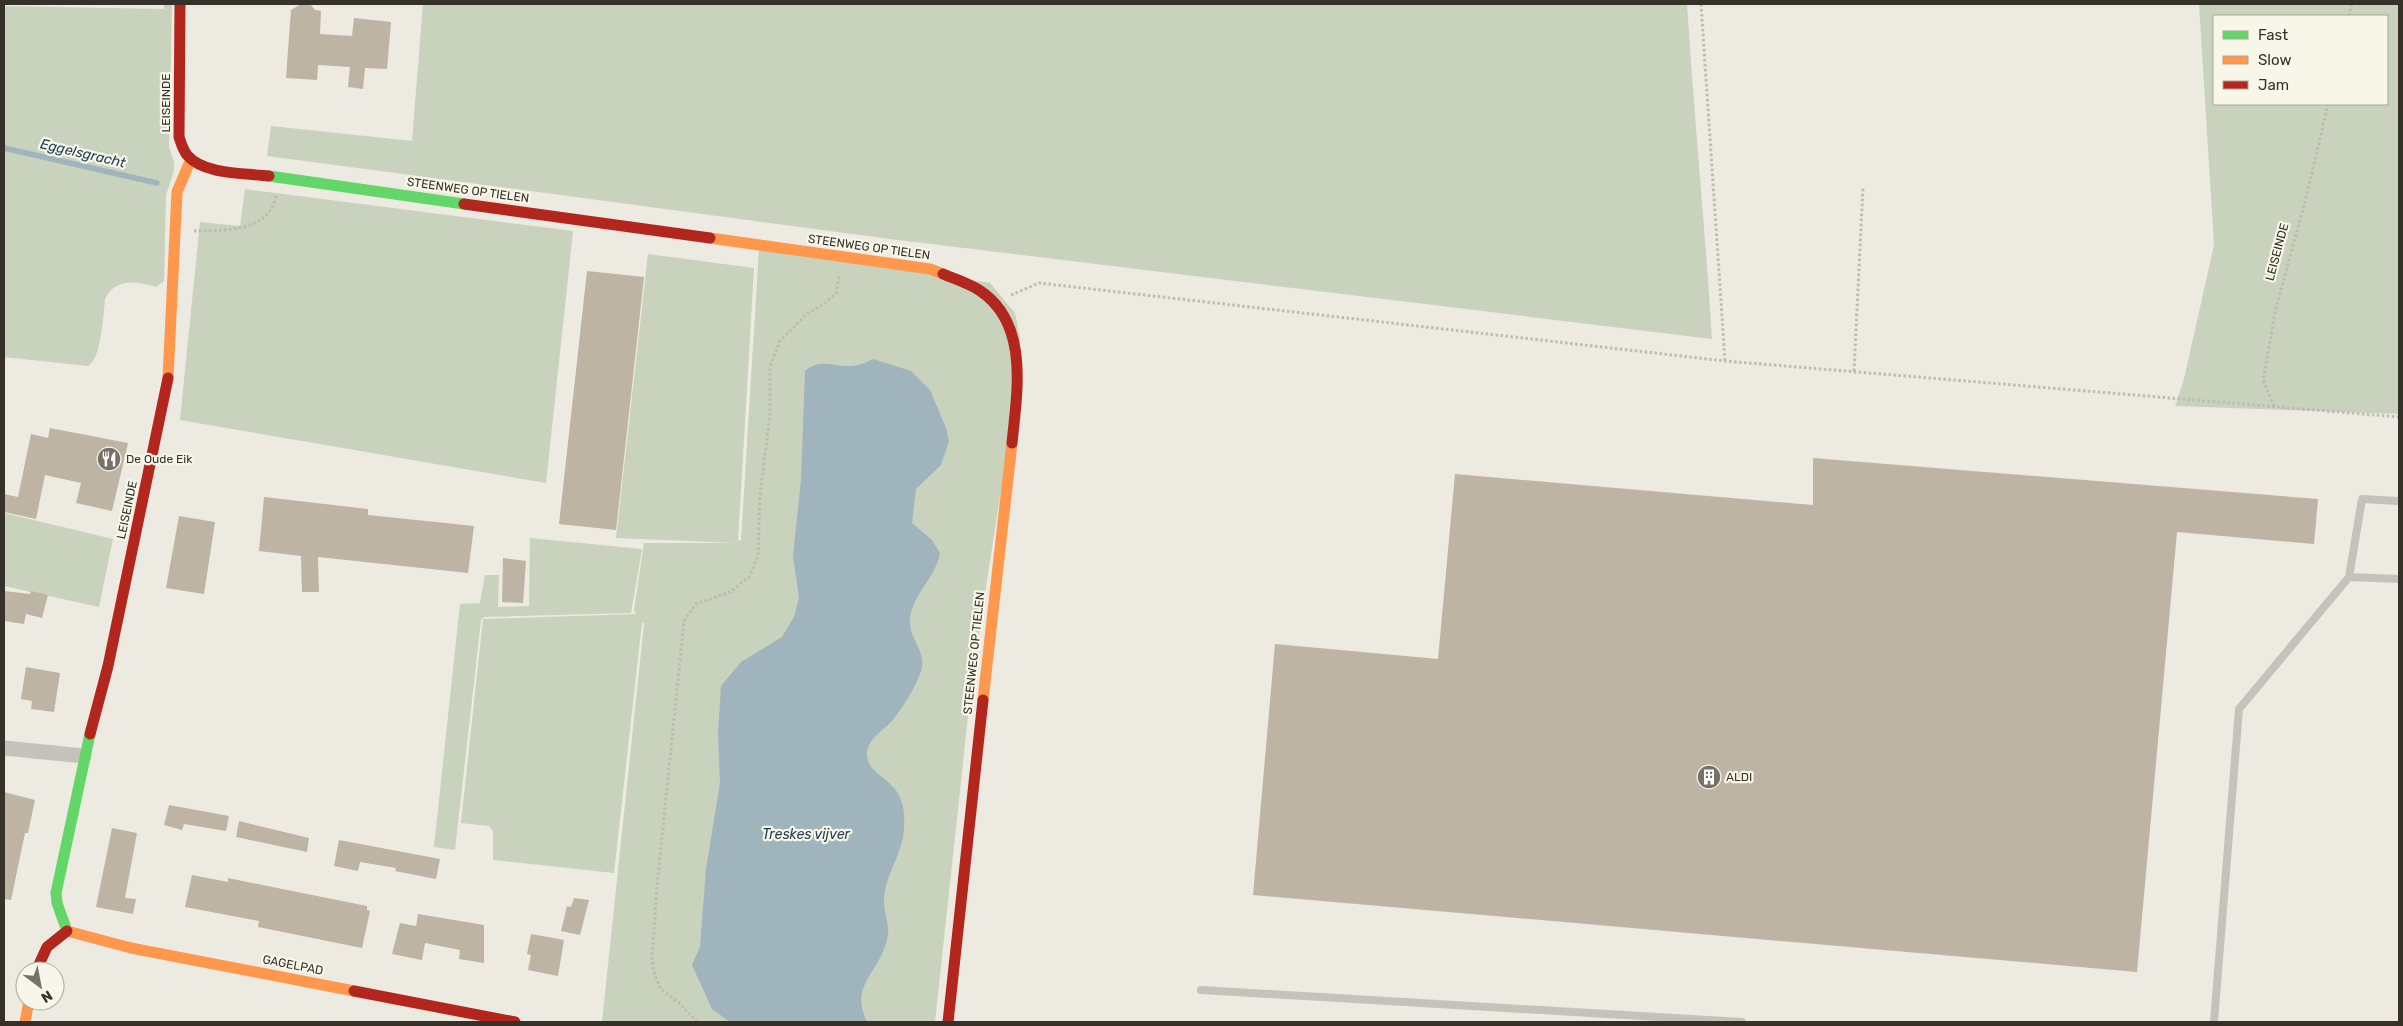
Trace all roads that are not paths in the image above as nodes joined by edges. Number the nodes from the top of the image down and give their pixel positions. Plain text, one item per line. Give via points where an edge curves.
1 (180, 4) edge
2 (191, 159) junction
3 (2399, 501) edge
4 (2349, 577) junction
5 (2399, 579) edge
6 (4, 748) edge
7 (84, 756) junction
8 (67, 931) junction
9 (39, 961) edge
10 (1201, 990) dead end
11 (515, 1022) edge
12 (948, 1022) edge
13 (1742, 1022) edge
14 (2214, 1022) edge

1 - 2 street, LEISEINDE via 178,128 181,145
2 - 7 street, LEISEINDE via 177,192 167,381 108,666
2 - 12 street, STEENWEG OP TIELEN via 210,168 930,269 982,292 1001,314 1013,336 1017,354 1017,394
3 - 4 lane via 2362,499
4 - 5 lane
4 - 14 lane via 2240,709
6 - 7 street
7 - 8 street, LEISEINDE via 56,893
8 - 9 street via 49,944
8 - 11 street, GAGELPAD via 131,948
10 - 13 lane

